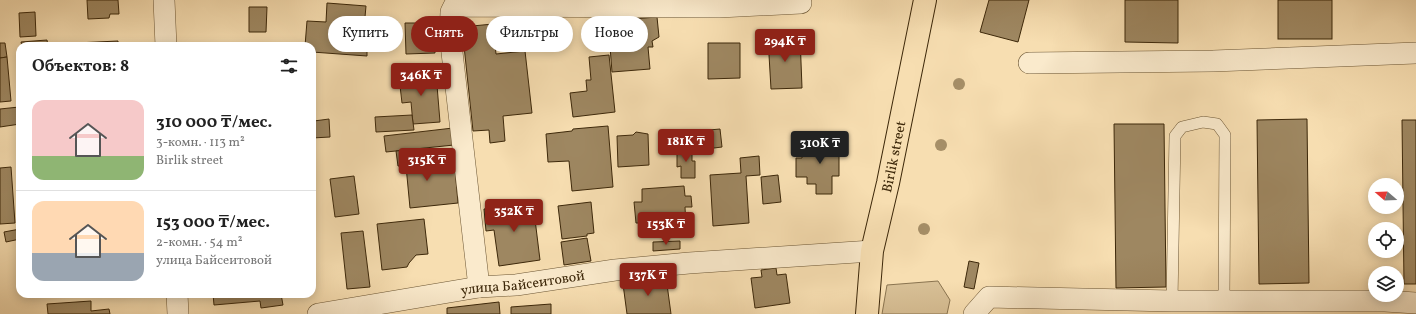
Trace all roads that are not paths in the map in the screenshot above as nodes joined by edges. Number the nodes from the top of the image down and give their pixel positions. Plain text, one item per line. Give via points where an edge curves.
1 (164, 0) edge
2 (925, 0) edge
3 (802, 3) dead end
4 (166, 42) edge
5 (1416, 53) edge
6 (1029, 63) dead end
7 (872, 251) junction
8 (479, 287) junction
9 (177, 298) edge
10 (1172, 301) junction
11 (1224, 301) junction
12 (1416, 303) edge
13 (178, 314) edge
14 (318, 314) edge
15 (867, 314) edge
16 (974, 314) edge

1 - 4 street
2 - 7 main road, Birlik street
3 - 8 street via 719,7 454,6 451,12 450,35
5 - 6 street via 1213,61
7 - 8 street, улица Байсеитовой via 622,269 516,285
7 - 15 main road, Birlik street
8 - 14 street, улица Байсеитовой
9 - 13 street
10 - 11 street
10 - 11 lane via 1174,136 1182,127 1203,122 1217,124 1225,135
10 - 16 street via 989,297
11 - 12 street

